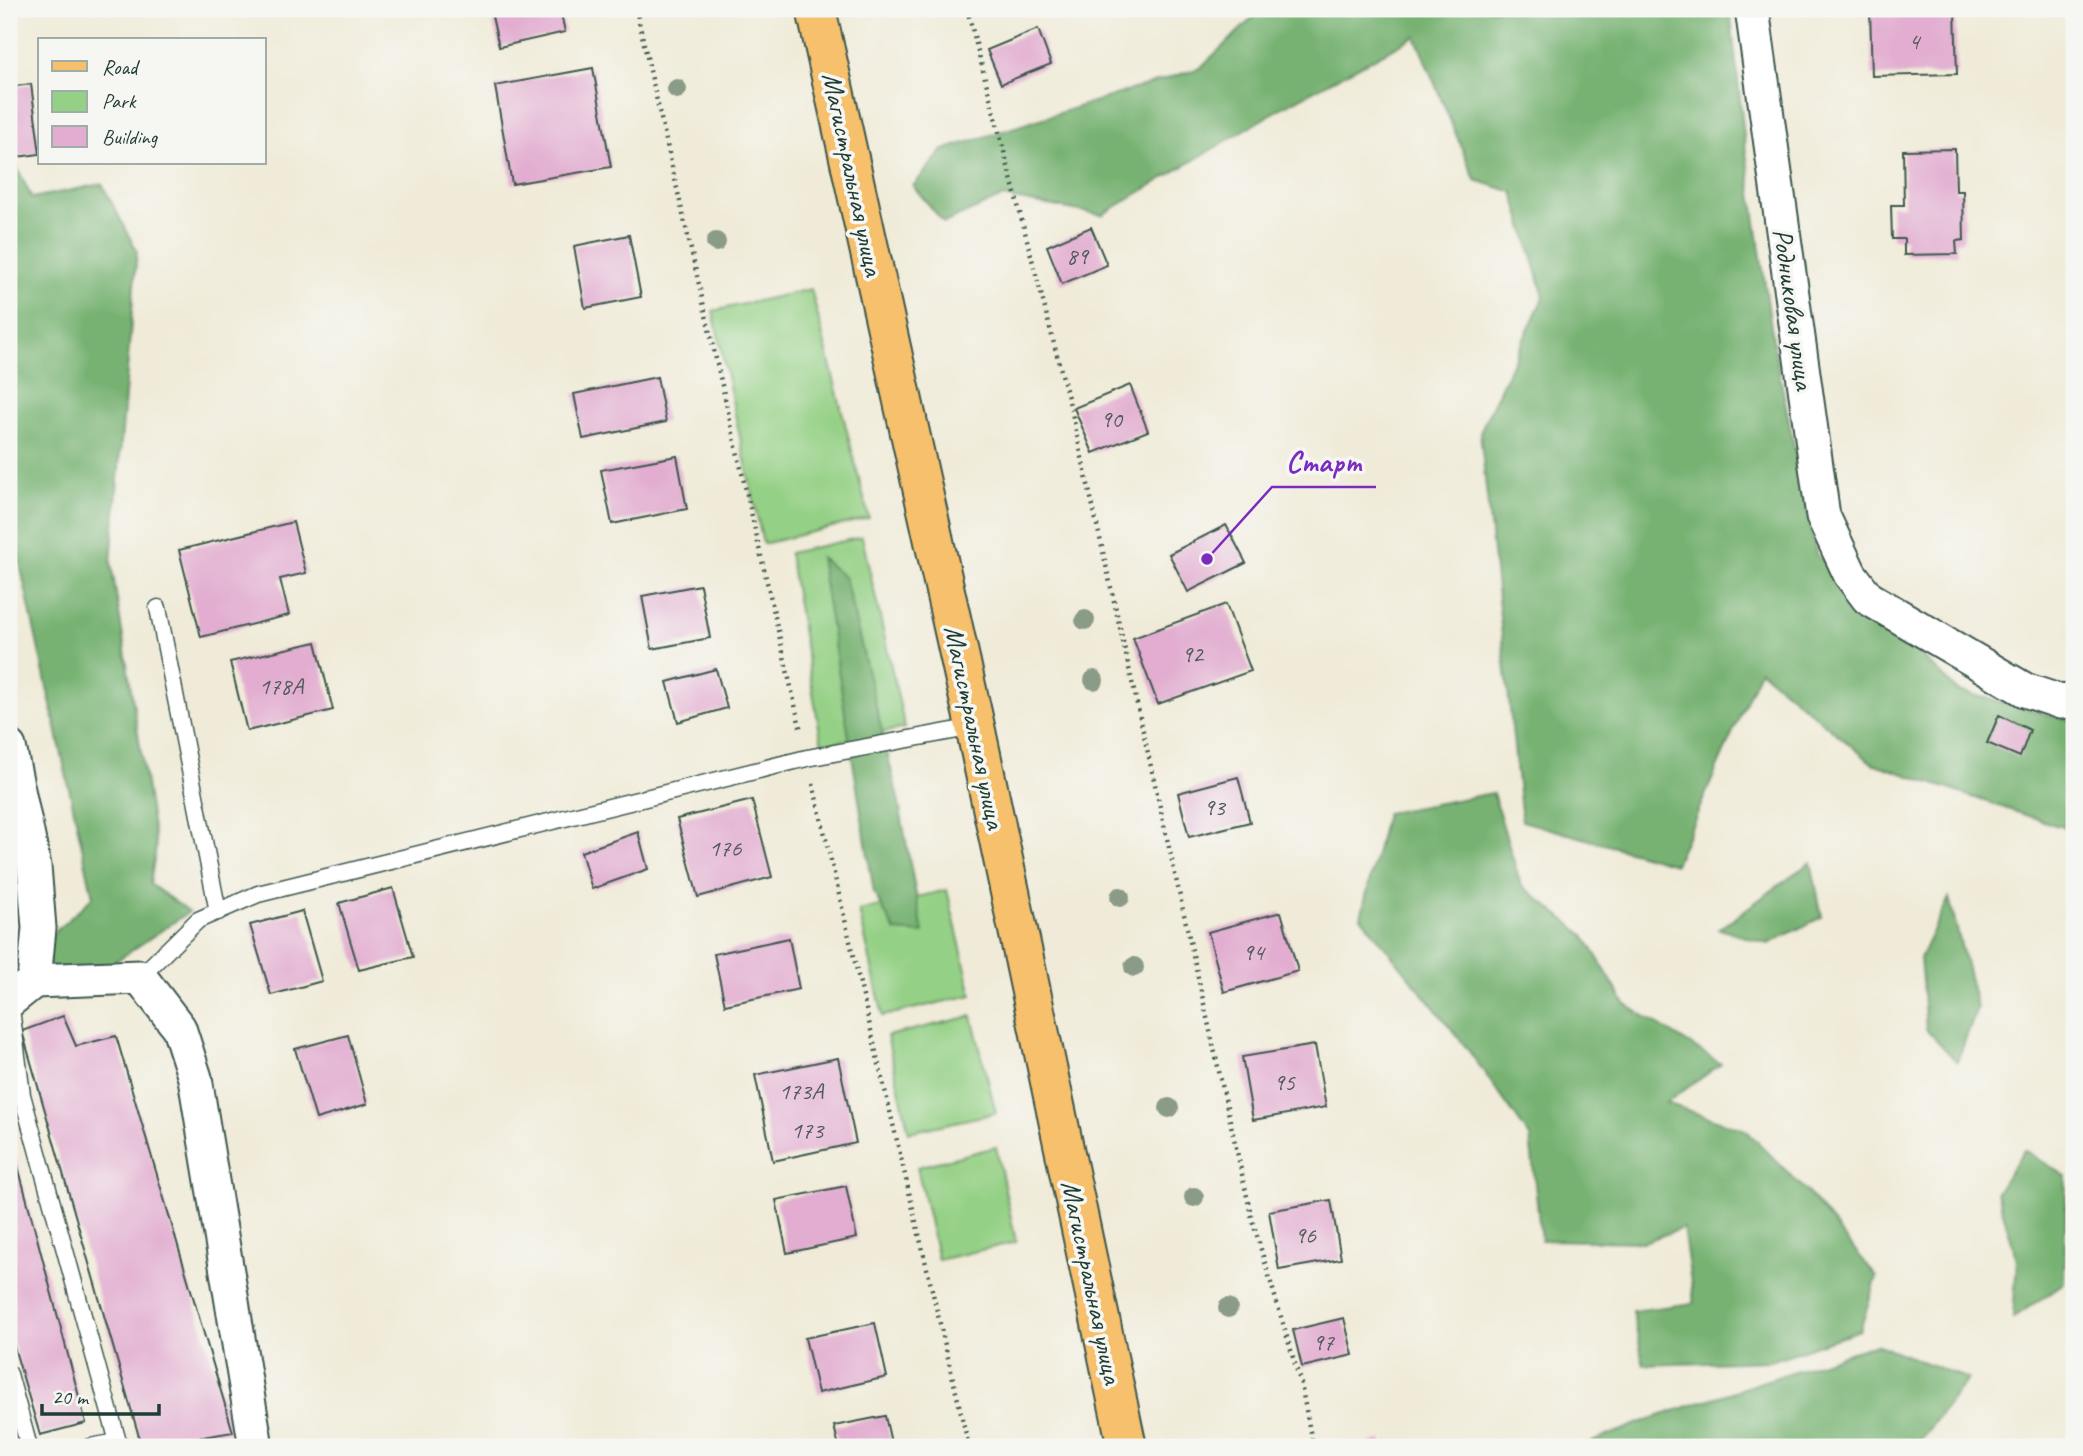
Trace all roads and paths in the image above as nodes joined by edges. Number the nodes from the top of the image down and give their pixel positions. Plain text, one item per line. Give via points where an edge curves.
1 (816, 9) edge
2 (967, 9) edge
3 (1752, 9) edge
4 (158, 608) dead end
5 (2074, 700) edge
6 (975, 726) junction
7 (9, 747) edge
8 (218, 912) junction
9 (140, 977) junction
10 (18, 994) edge
11 (9, 1374) edge
12 (120, 1445) edge
13 (29, 1447) edge
14 (90, 1447) edge
15 (256, 1447) edge
16 (1127, 1447) edge
17 (1314, 1447) edge

1 - 6 main road, Магистральная улица
2 - 17 path via 1072,414 1252,1219 1301,1384
3 - 5 street, Родниковая улица via 1823,516 1850,573 1868,597 2025,690 2061,702
4 - 8 lane
6 - 8 lane via 807,758 258,894
6 - 16 main road, Магистральная улица
7 - 10 street via 34,866 39,928
8 - 9 lane via 198,920
9 - 10 street
9 - 15 street via 179,1028 195,1078
10 - 12 lane via 22,1095
11 - 13 lane
12 - 14 lane

